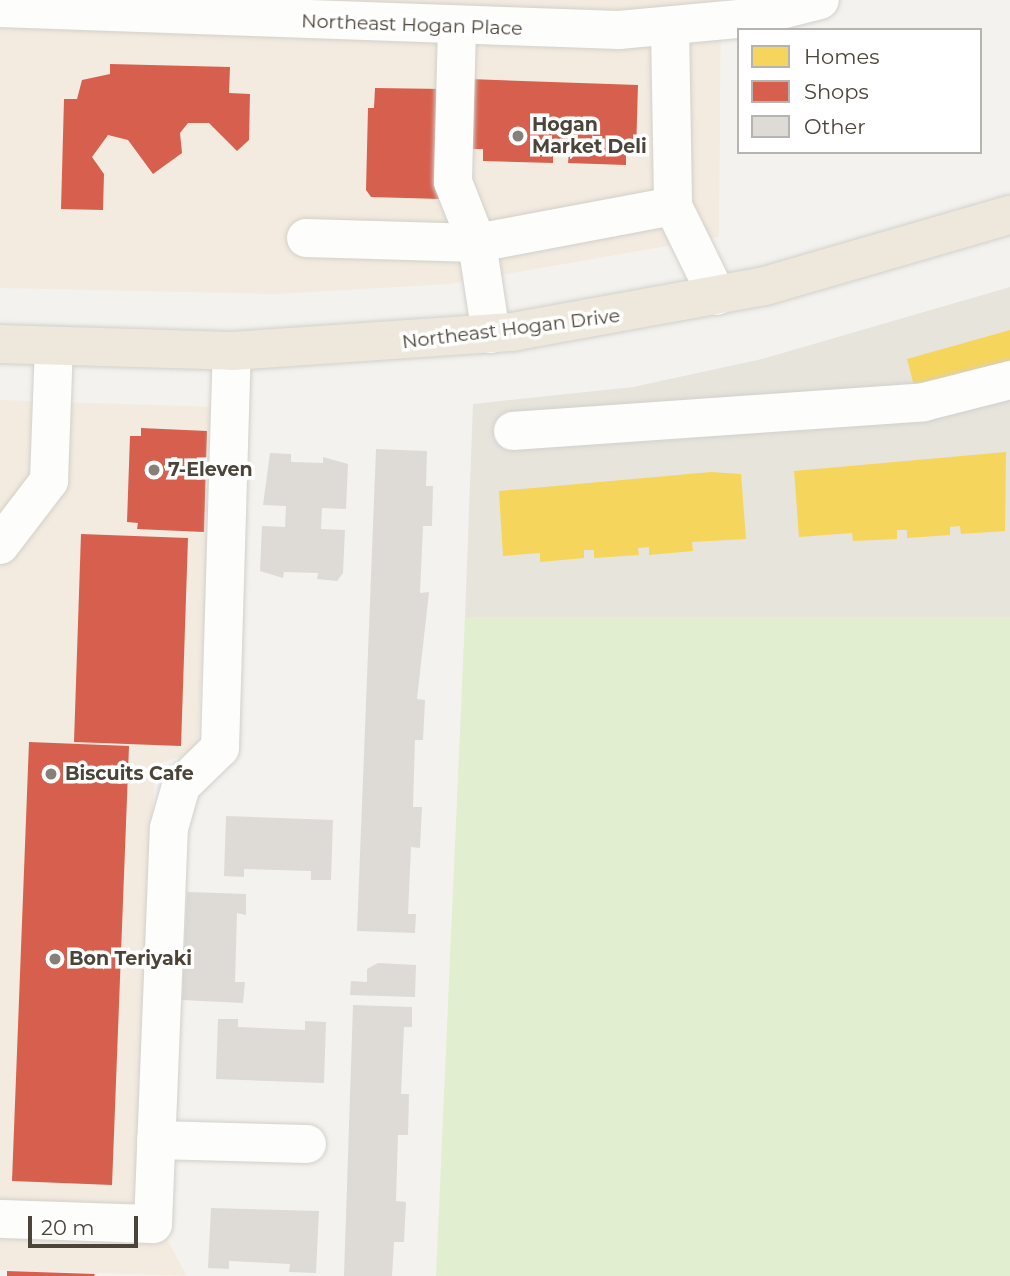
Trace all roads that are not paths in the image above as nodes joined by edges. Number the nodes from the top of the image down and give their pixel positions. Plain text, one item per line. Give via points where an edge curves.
1 (820, 0) edge
2 (0, 8) edge
3 (311, 11) edge
4 (547, 15) edge
5 (457, 27) junction
6 (670, 28) junction
7 (673, 206) junction
8 (1010, 215) edge
9 (306, 238) dead end
10 (477, 243) junction
11 (717, 296) junction
12 (491, 334) junction
13 (0, 344) edge
14 (54, 346) junction
15 (232, 351) junction
16 (1010, 380) edge
17 (513, 431) dead end
18 (0, 545) edge
19 (156, 1140) junction
20 (307, 1144) dead end
21 (0, 1219) edge

1 - 6 street, Northeast Hogan Place via 749,18
2 - 3 street, Northeast Hogan Place
3 - 5 street, Northeast Hogan Place
4 - 5 street, Northeast Hogan Place
4 - 6 street, Northeast Hogan Place
5 - 10 street via 453,182
6 - 7 street
7 - 10 street
7 - 11 street
8 - 11 highway, Northeast Hogan Drive
9 - 10 street
10 - 12 street
11 - 12 highway, Northeast Hogan Drive
12 - 15 highway, Northeast Hogan Drive
13 - 14 highway, Northeast Hogan Drive
14 - 15 highway, Northeast Hogan Drive
14 - 18 street via 48,481
15 - 19 street via 220,748 181,786 170,818
16 - 17 street via 924,402
19 - 20 street
19 - 21 street via 153,1224

